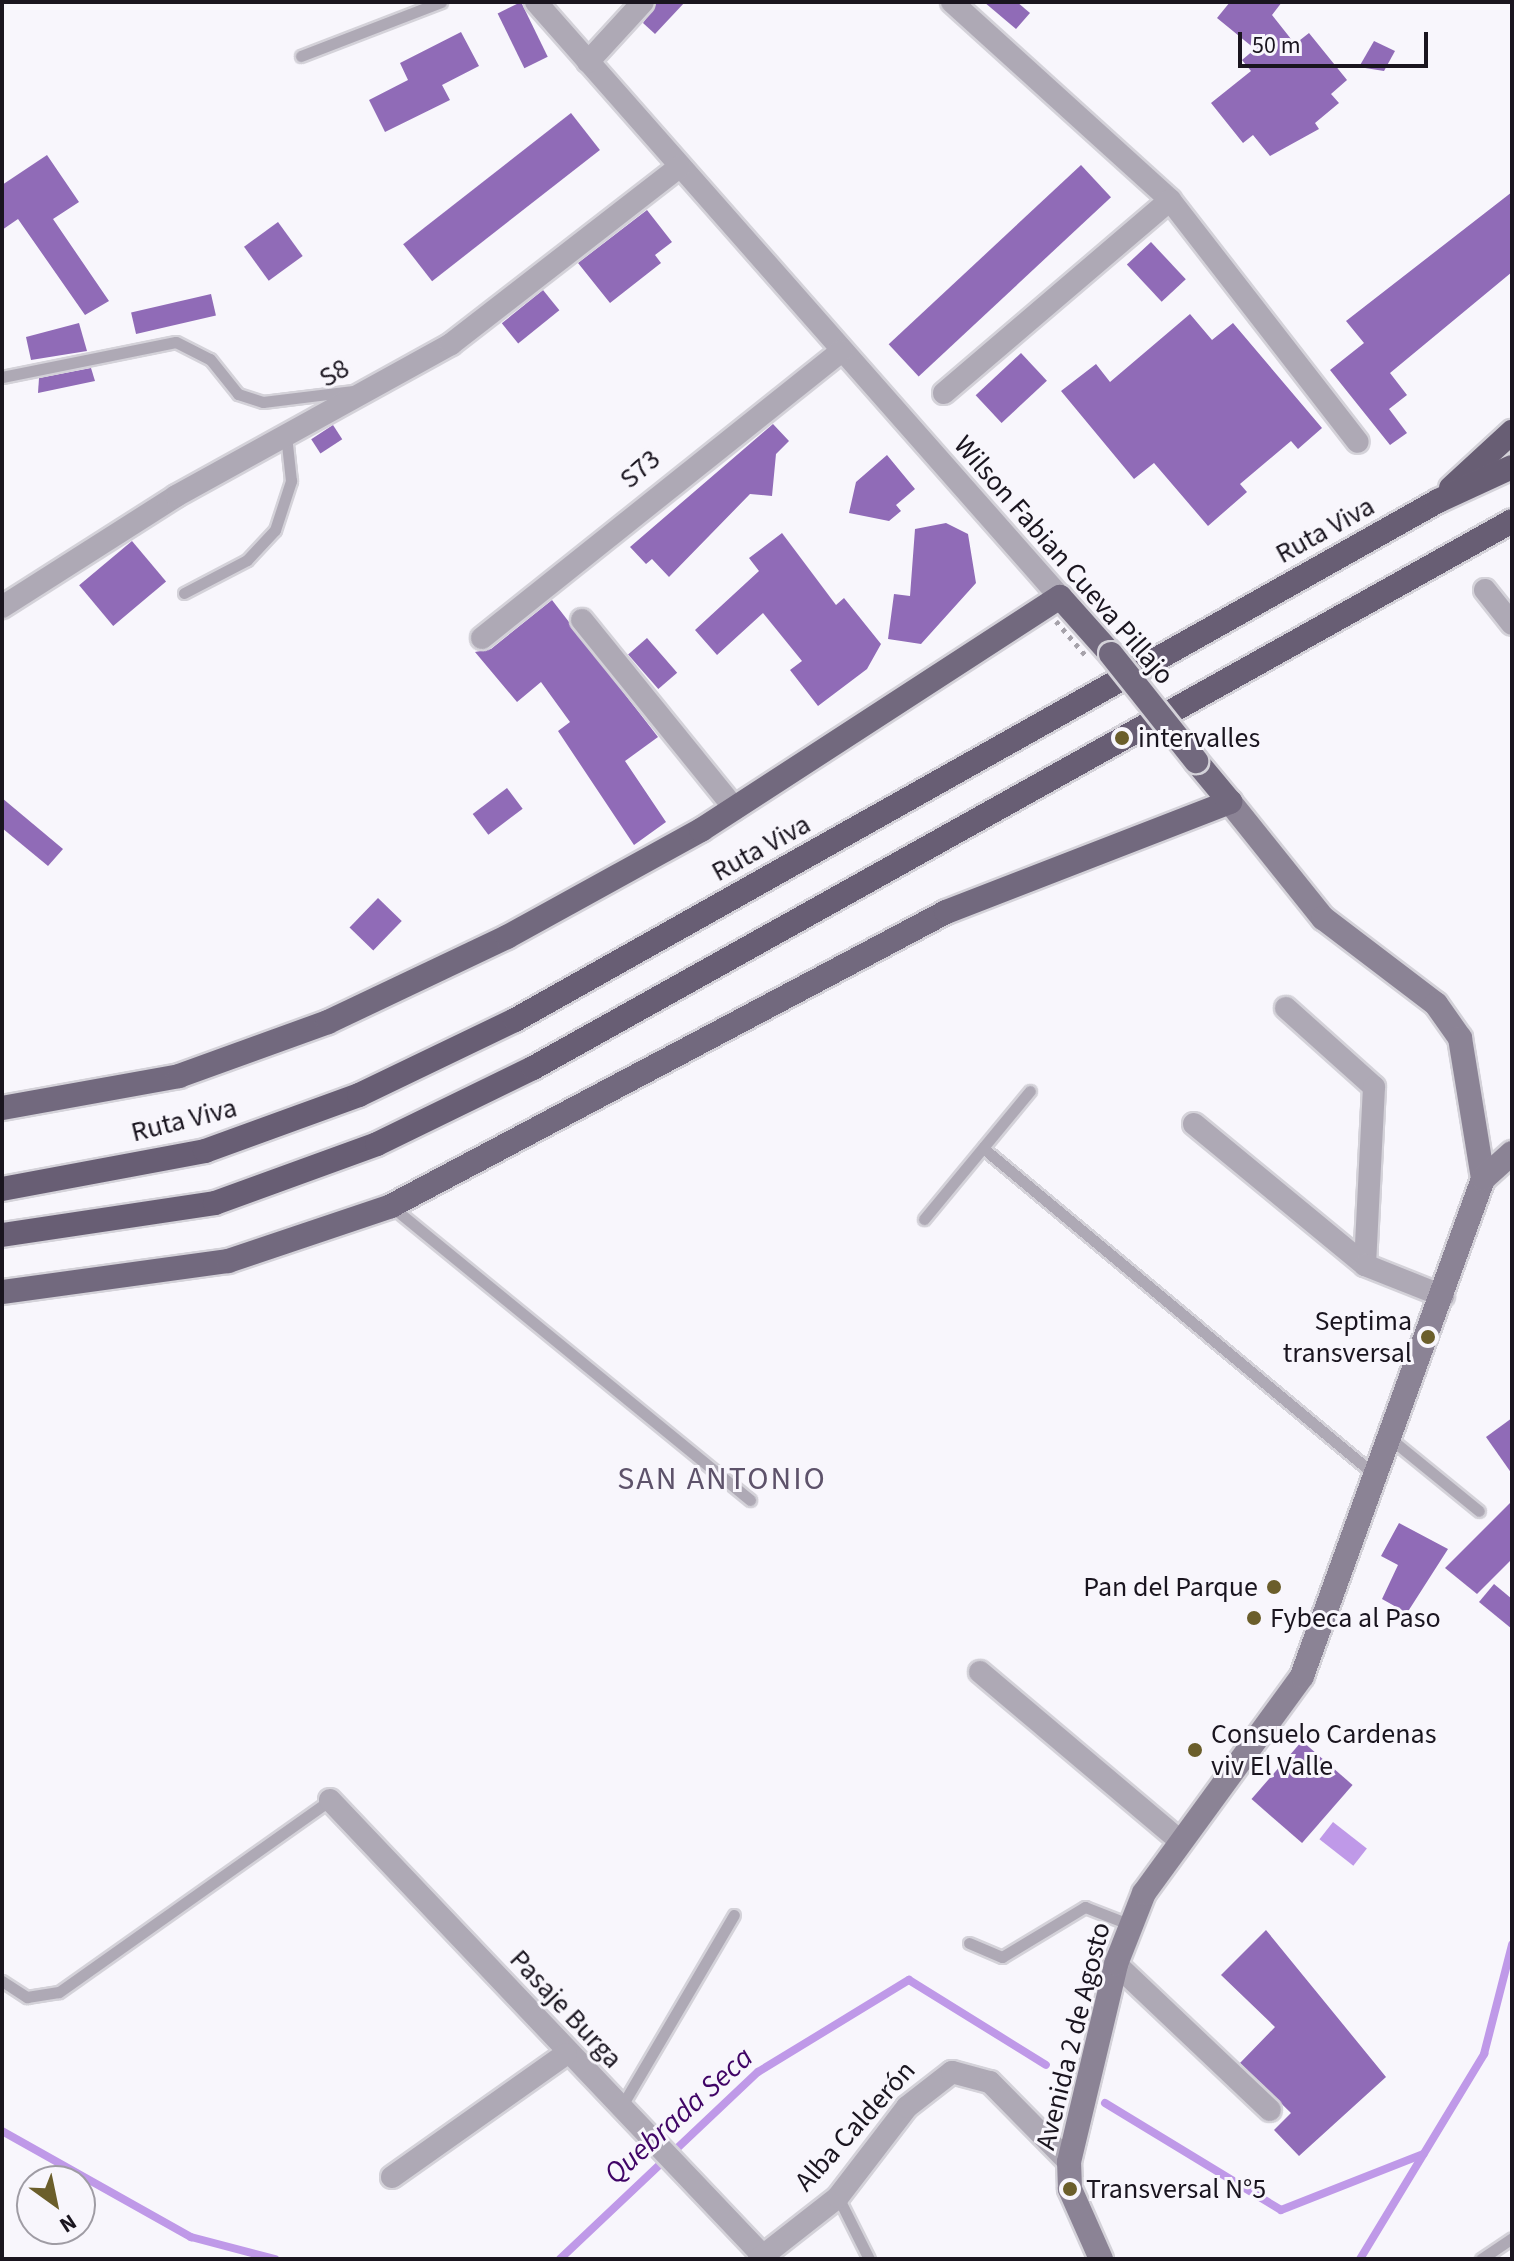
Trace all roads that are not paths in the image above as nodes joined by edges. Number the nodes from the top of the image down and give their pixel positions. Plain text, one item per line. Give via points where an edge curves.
1 (441, 2) edge
2 (536, 2) edge
3 (643, 2) edge
4 (952, 2) edge
5 (301, 56) dead end
6 (588, 62) junction
7 (679, 167) junction
8 (1170, 200) junction
9 (841, 351) junction
10 (2, 377) edge
11 (365, 389) junction
12 (944, 393) dead end
13 (1512, 432) edge
14 (286, 435) junction
15 (1358, 442) dead end
16 (1512, 467) edge
17 (1438, 501) junction
18 (1512, 521) edge
19 (1485, 590) dead end
20 (184, 593) dead end
21 (1060, 597) junction
22 (2, 607) edge
23 (582, 620) dead end
24 (1512, 624) edge
25 (482, 638) dead end
26 (1230, 802) junction
27 (735, 809) junction
28 (1286, 1008) dead end
29 (1030, 1091) dead end
30 (2, 1108) edge
31 (1194, 1124) dead end
32 (983, 1148) junction
33 (1512, 1153) edge
34 (1483, 1179) junction
35 (2, 1189) edge
36 (391, 1206) junction
37 (924, 1219) dead end
38 (2, 1235) edge
39 (1365, 1265) junction
40 (2, 1292) edge
41 (1443, 1296) junction
42 (1392, 1440) junction
43 (1379, 1478) junction
44 (750, 1500) dead end
45 (1479, 1511) dead end
46 (980, 1672) dead end
47 (330, 1800) joint
48 (1180, 1841) junction
49 (734, 1915) dead end
50 (1131, 1925) junction
51 (969, 1943) dead end
52 (1116, 1964) junction
53 (2, 1981) edge
54 (566, 2054) junction
55 (620, 2109) junction
56 (1270, 2110) dead end
57 (1069, 2162) junction
58 (392, 2177) dead end
59 (838, 2197) junction
60 (1512, 2238) edge
61 (761, 2257) edge
62 (869, 2259) edge
63 (1101, 2259) edge
64 (1481, 2259) edge

1 - 5 lane
2 - 6 street, Wilson Fabian Cueva Pillajo
3 - 6 street
4 - 8 street
6 - 7 street, Wilson Fabian Cueva Pillajo
7 - 9 street, Wilson Fabian Cueva Pillajo
7 - 11 street, S8 via 451,344
8 - 12 street
8 - 15 street
9 - 21 street, Wilson Fabian Cueva Pillajo
9 - 25 street, S73
10 - 11 lane via 176,342 210,359 238,394 263,402
11 - 14 street, S8
13 - 17 highway
14 - 20 lane via 291,481 275,530 247,560
14 - 22 street, S8
16 - 17 highway, Ruta Viva
17 - 35 highway, Ruta Viva via 459,1048 359,1095 205,1151
18 - 38 highway via 533,1068 377,1144 215,1203
19 - 24 street
21 - 26 main road, Wilson Fabian Cueva Pillajo, bridge
21 - 27 main road, Ruta Viva
23 - 27 street
26 - 34 main road, Wilson Fabian Cueva Pillajo via 1323,918 1436,1004 1460,1038
26 - 36 main road via 946,912
27 - 30 main road, Ruta Viva via 507,937 328,1022 179,1076
28 - 39 street via 1374,1087
29 - 32 lane
31 - 39 street
32 - 37 lane
32 - 43 lane
33 - 34 main road, Avenida 2 de Agosto
34 - 41 main road, Avenida 2 de Agosto
36 - 40 main road via 228,1261
36 - 44 lane
39 - 41 street
41 - 42 main road, Avenida 2 de Agosto
42 - 43 main road, Avenida 2 de Agosto
42 - 45 lane
43 - 48 main road, Avenida 2 de Agosto via 1302,1676 1267,1733
46 - 48 street
47 - 53 lane via 59,1992 27,1997
47 - 54 street, Pasaje Burga
48 - 50 main road, Avenida 2 de Agosto
49 - 55 lane
50 - 51 lane via 1085,1907 1002,1957
50 - 52 main road, Avenida 2 de Agosto
52 - 56 street
52 - 57 main road, Avenida 2 de Agosto
54 - 55 street, Pasaje Burga
54 - 58 street
55 - 61 street, Pasaje Burga
57 - 59 street, Alba Calderón via 990,2082 952,2072 907,2107
57 - 63 main road, Avenida 2 de Agosto via 1070,2189
59 - 61 street, Alba Calderón
59 - 62 lane
60 - 64 lane

